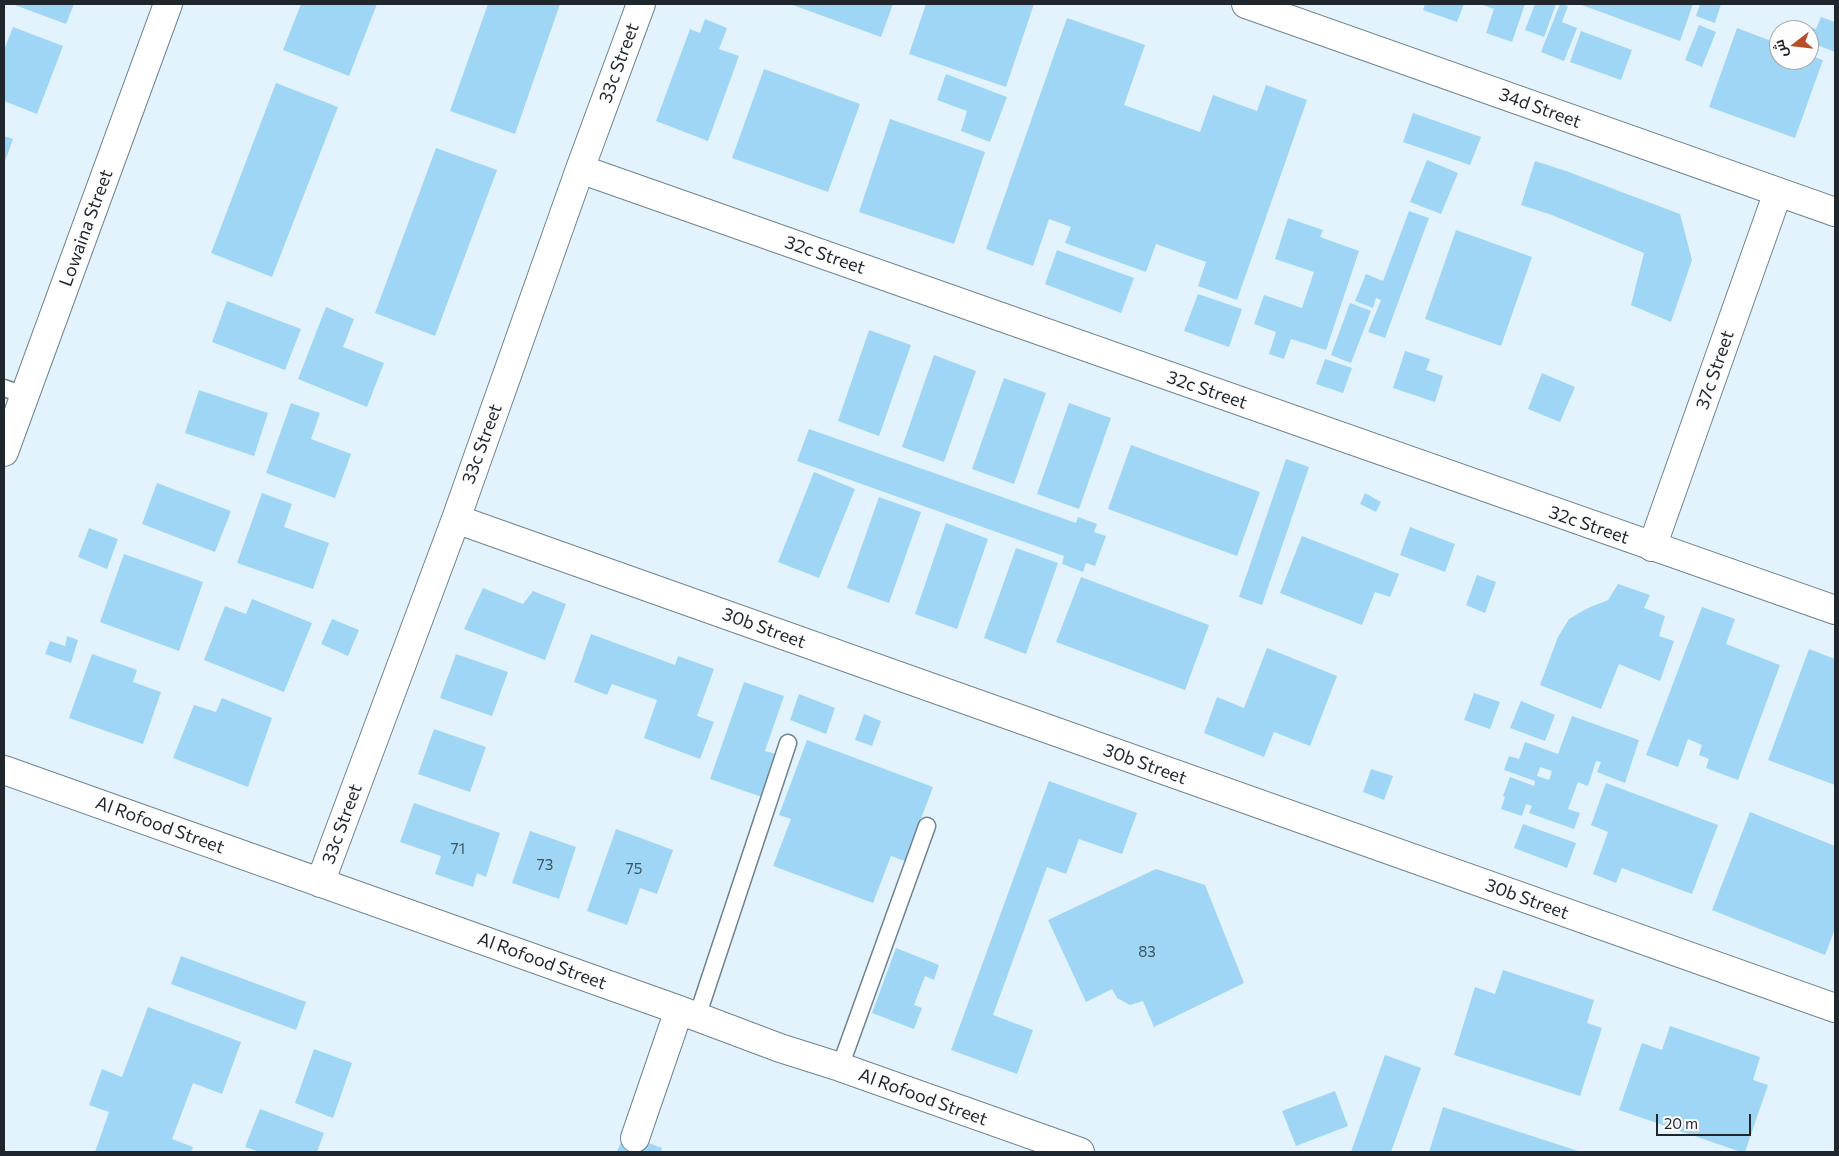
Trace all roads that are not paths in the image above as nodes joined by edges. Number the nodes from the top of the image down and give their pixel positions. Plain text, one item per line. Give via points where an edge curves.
1 (168, 4) edge
2 (641, 4) edge
3 (1246, 4) edge
4 (580, 169) junction
5 (1778, 192) junction
6 (1835, 212) edge
7 (14, 391) edge
8 (4, 452) edge
9 (456, 519) junction
10 (1652, 547) junction
11 (1835, 610) edge
12 (788, 742) dead end
13 (4, 770) edge
14 (927, 826) dead end
15 (320, 883) junction
16 (1835, 1008) edge
17 (688, 1013) junction
18 (840, 1067) junction
19 (635, 1138) dead end
20 (1080, 1152) edge

1 - 7 street, Lowaina Street
2 - 4 street, 33c Street
3 - 5 street, 34d Street
4 - 9 street, 33c Street
4 - 10 street, 32c Street
5 - 6 street, 34d Street
5 - 10 street, 37c Street
7 - 8 street, Lowaina Street
9 - 15 street, 33c Street
9 - 16 street, 30b Street
10 - 11 street, 32c Street
12 - 17 lane
13 - 15 street, Al Rofood Street
14 - 18 lane
15 - 17 street, Al Rofood Street
17 - 18 street, Al Rofood Street
17 - 19 street
18 - 20 street, Al Rofood Street

